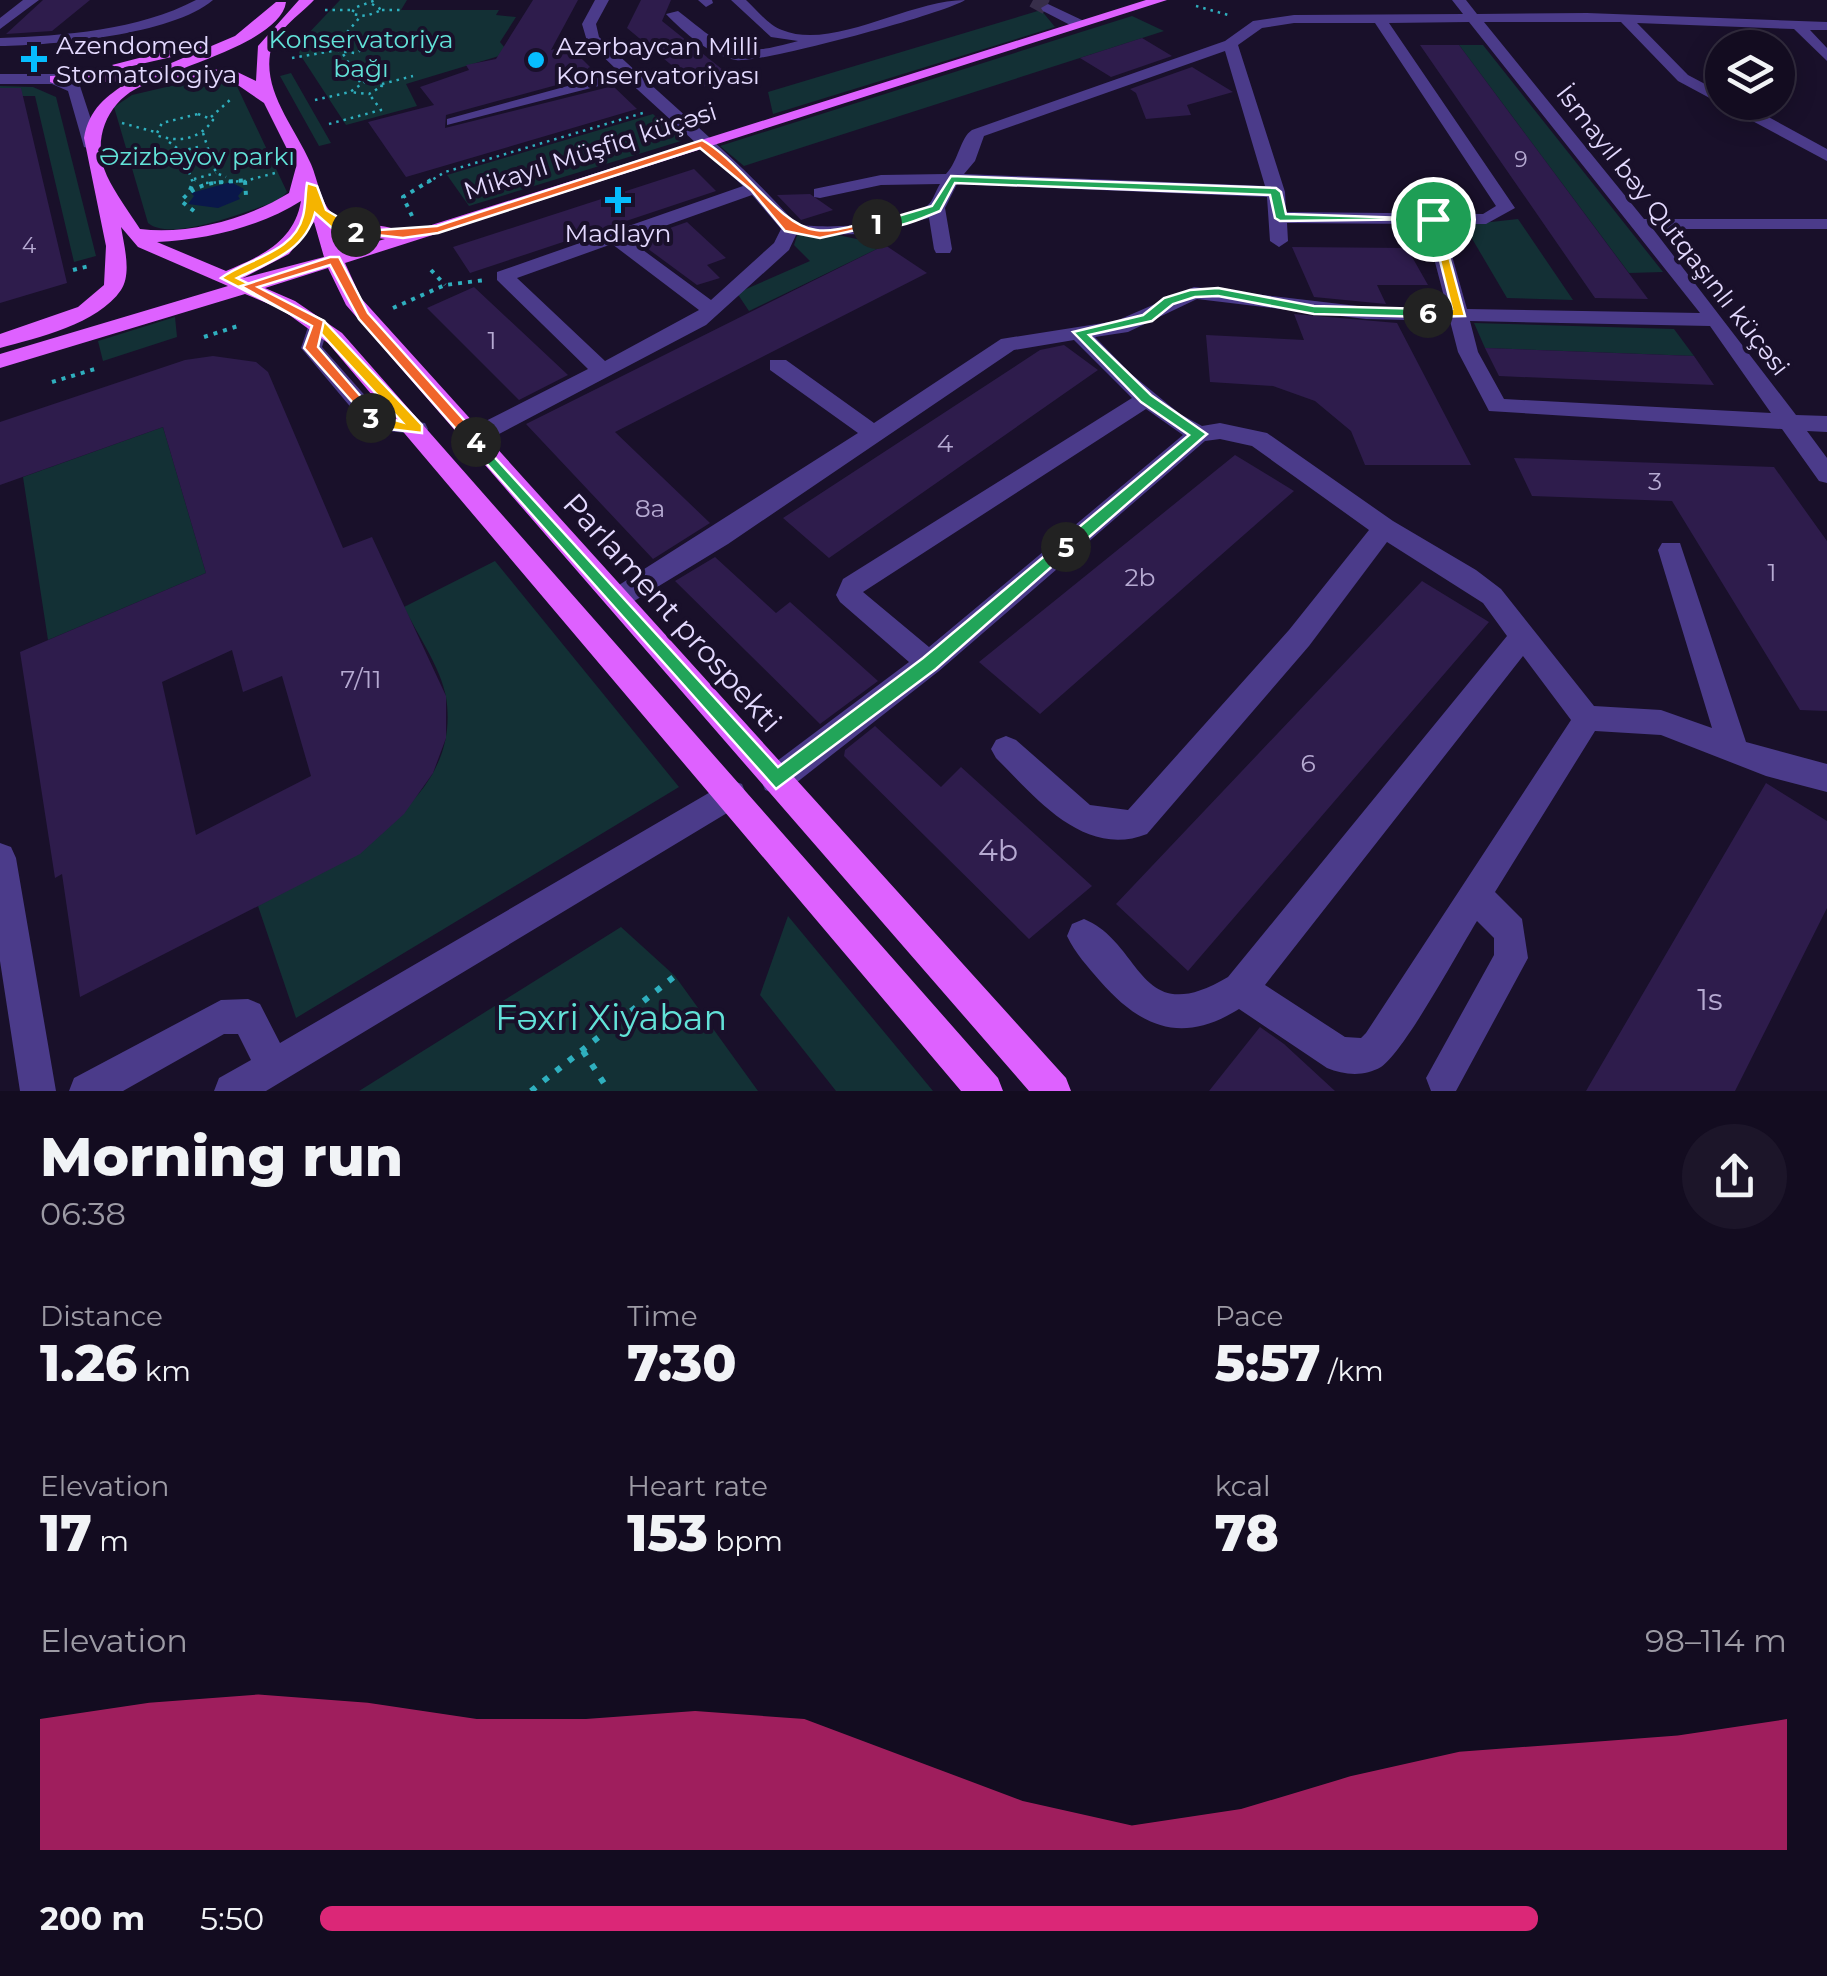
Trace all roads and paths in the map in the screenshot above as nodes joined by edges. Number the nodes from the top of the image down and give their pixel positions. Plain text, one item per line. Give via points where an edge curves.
1 (32, 0) edge
2 (206, 0) edge
3 (287, 0) edge
4 (307, 0) edge
5 (602, 0) edge
6 (738, 0) edge
7 (958, 0) edge
8 (1160, 0) edge
9 (1459, 0) edge
10 (1570, 0) edge
11 (374, 2) edge
12 (1196, 6) dead end
13 (120, 8) dead end
14 (1048, 8) dead end
15 (324, 10) dead end
16 (352, 10) junction
17 (382, 10) junction
18 (400, 10) dead end
19 (673, 14) dead end
20 (361, 16) junction
21 (1587, 17) junction
22 (1625, 19) junction
23 (266, 20) junction
24 (1380, 20) junction
25 (1475, 20) junction
26 (0, 24) edge
27 (130, 24) junction
28 (1079, 24) junction
29 (1258, 24) junction
30 (1797, 24) junction
31 (1827, 26) edge
32 (819, 40) junction
33 (0, 42) edge
34 (1230, 44) junction
35 (338, 50) junction
36 (1827, 57) edge
37 (292, 58) dead end
38 (217, 73) junction
39 (162, 74) junction
40 (629, 74) junction
41 (412, 76) dead end
42 (0, 79) edge
43 (55, 80) junction
44 (360, 82) junction
45 (382, 84) junction
46 (1705, 90) edge
47 (240, 92) dead end
48 (350, 92) junction
49 (369, 94) junction
50 (316, 100) dead end
51 (272, 103) junction
52 (102, 108) junction
53 (654, 110) dead end
54 (211, 117) junction
55 (1761, 120) edge
56 (119, 122) dead end
57 (453, 122) dead end
58 (329, 124) dead end
59 (155, 132) junction
60 (203, 133) junction
61 (167, 140) junction
62 (702, 144) junction
63 (92, 146) junction
64 (203, 146) junction
65 (181, 151) junction
66 (1827, 156) edge
67 (304, 165) junction
68 (216, 173) junction
69 (274, 173) dead end
70 (229, 178) junction
71 (194, 179) junction
72 (951, 179) junction
73 (102, 181) junction
74 (245, 181) junction
75 (312, 186) junction
76 (755, 188) junction
77 (190, 190) junction
78 (1276, 192) junction
79 (820, 193) dead end
80 (238, 202) dead end
81 (936, 208) junction
82 (207, 212) dead end
83 (320, 212) junction
84 (412, 216) dead end
85 (1280, 218) junction
86 (1433, 219) junction
87 (1639, 224) junction
88 (1827, 224) edge
89 (790, 228) junction
90 (438, 230) junction
91 (132, 232) junction
92 (614, 237) junction
93 (1279, 241) dead end
94 (943, 248) dead end
95 (334, 260) junction
96 (98, 263) dead end
97 (73, 270) dead end
98 (431, 270) dead end
99 (504, 276) junction
100 (237, 282) junction
101 (444, 285) junction
102 (352, 300) junction
103 (394, 308) dead end
104 (712, 310) junction
105 (1450, 313) junction
106 (1716, 320) junction
107 (241, 326) dead end
108 (1404, 329) dead end
109 (1079, 332) junction
110 (204, 336) dead end
111 (5, 340) edge
112 (0, 361) edge
113 (778, 365) dead end
114 (95, 369) dead end
115 (603, 372) junction
116 (52, 382) dead end
117 (1146, 399) junction
118 (1788, 421) junction
119 (1827, 424) edge
120 (873, 433) junction
121 (1199, 434) junction
122 (472, 438) junction
123 (1827, 474) edge
124 (1384, 528) junction
125 (1671, 550) dead end
126 (616, 599) junction
127 (1524, 636) junction
128 (929, 664) junction
129 (1587, 718) junction
130 (1006, 748) dead end
131 (1733, 748) junction
132 (1827, 778) edge
133 (776, 780) junction
134 (731, 794) junction
135 (0, 858) edge
136 (1475, 895) junction
137 (1084, 936) dead end
138 (675, 976) dead end
139 (1240, 989) junction
140 (584, 1051) junction
141 (273, 1067) junction
142 (1444, 1078) dead end
143 (38, 1091) edge
144 (87, 1091) edge
145 (232, 1091) edge
146 (531, 1091) edge
147 (610, 1091) edge
148 (985, 1091) edge
149 (1053, 1091) edge

1 - 26 street
2 - 27 street
3 - 23 main road
4 - 51 main road via 269,40 262,58
5 - 40 street via 588,31
6 - 32 street via 776,34
7 - 32 street
8 - 28 main road, Mikayıl Müşfiq küçəsi
9 - 25 street, İsmayıl bəy Qutqaşınlı küçəsi
10 - 21 street
11 - 16 path
11 - 17 path
12 - 29 path
13 - 27 street
14 - 28 street
15 - 16 path
16 - 20 path
17 - 18 path
17 - 20 path
19 - 32 street via 738,59
20 - 35 path
21 - 22 street
21 - 25 street
22 - 30 street via 1764,16
22 - 46 street via 1683,78
23 - 39 main road
23 - 43 main road via 221,41
24 - 25 street
24 - 29 street
24 - 86 street via 1506,208 1486,219
25 - 87 street, İsmayıl bəy Qutqaşınlı küçəsi
27 - 33 street via 48,42
28 - 62 main road, Mikayıl Müşfiq küçəsi
29 - 34 street
30 - 31 street
30 - 36 street
34 - 72 street via 978,133
34 - 78 street
35 - 35 path via 355,54 370,44 354,40
35 - 37 path
35 - 44 path
38 - 39 main road
38 - 51 main road via 239,76
38 - 52 main road via 133,91
39 - 43 main road
39 - 52 main road
40 - 57 street
40 - 62 street
41 - 45 path
42 - 43 street
43 - 63 street via 75,89
44 - 45 path
44 - 48 path
45 - 49 path
47 - 54 path
48 - 49 path
48 - 50 path
49 - 58 path via 381,110
51 - 67 main road, Parlament prospekti
52 - 63 main road
53 - 84 path via 446,172 403,197
54 - 59 path via 178,116
54 - 60 path
55 - 66 street
56 - 59 path
59 - 61 path
60 - 61 path
60 - 64 path
61 - 65 path
62 - 76 street
62 - 90 main road, Mikayıl Müşfiq küçəsi
63 - 73 main road
64 - 65 path
64 - 68 path
65 - 71 path
67 - 75 main road, Parlament prospekti
67 - 91 main road via 301,190 280,206 166,237
68 - 70 path
68 - 71 path
69 - 74 path
70 - 74 path
70 - 77 path
71 - 77 path
72 - 78 street
72 - 79 street via 881,180
72 - 81 street
73 - 91 main road
73 - 111 main road via 116,266 113,287 85,310
74 - 80 path via 249,190
75 - 83 main road, Parlament prospekti
75 - 100 main road via 300,236
76 - 89 street
76 - 92 street
77 - 82 path via 182,206
78 - 85 street
81 - 89 street via 828,234
81 - 94 street
83 - 90 main road via 358,233
83 - 95 main road, Parlament prospekti
85 - 86 street
85 - 93 street
86 - 105 street
87 - 88 street
87 - 106 street, İsmayıl bəy Qutqaşınlı küçəsi
89 - 104 street via 782,246
90 - 95 main road
90 - 102 main road via 370,266 356,281
91 - 100 main road via 153,248
92 - 99 street
92 - 104 street
95 - 100 main road
95 - 102 main road, Parlament prospekti
96 - 97 path
98 - 101 path
99 - 101 path
99 - 115 street
100 - 112 main road
100 - 134 main road via 319,324
101 - 103 path
102 - 122 main road, Parlament prospekti
104 - 115 street
105 - 106 street
105 - 108 street
105 - 109 street via 1314,310 1194,293 1135,323
105 - 118 street via 1497,406
106 - 118 street, İsmayıl bəy Qutqaşınlı küçəsi
107 - 110 path
109 - 117 street
109 - 120 street via 1008,344
113 - 120 street
114 - 116 path
115 - 122 street
117 - 121 street
117 - 128 street via 852,586 849,595
118 - 119 street
118 - 123 street, İsmayıl bəy Qutqaşınlı küçəsi
120 - 126 street
121 - 124 street via 1259,440
121 - 128 street
122 - 126 main road, Parlament prospekti
124 - 127 street via 1468,577
124 - 130 street via 1299,638 1136,824 1084,822
125 - 131 street
126 - 133 main road, Parlament prospekti
127 - 129 street
127 - 139 street
128 - 133 street
129 - 131 street via 1673,722
129 - 136 street
131 - 132 street
133 - 149 main road, Parlament prospekti
134 - 141 street
134 - 148 main road
135 - 143 street
136 - 139 street via 1366,1056 1340,1056
136 - 142 street via 1510,931 1511,958
137 - 139 street via 1140,999 1171,1012 1200,1014
138 - 140 path
140 - 146 path
140 - 147 path
141 - 144 street via 248,1016 237,1014
141 - 145 street

